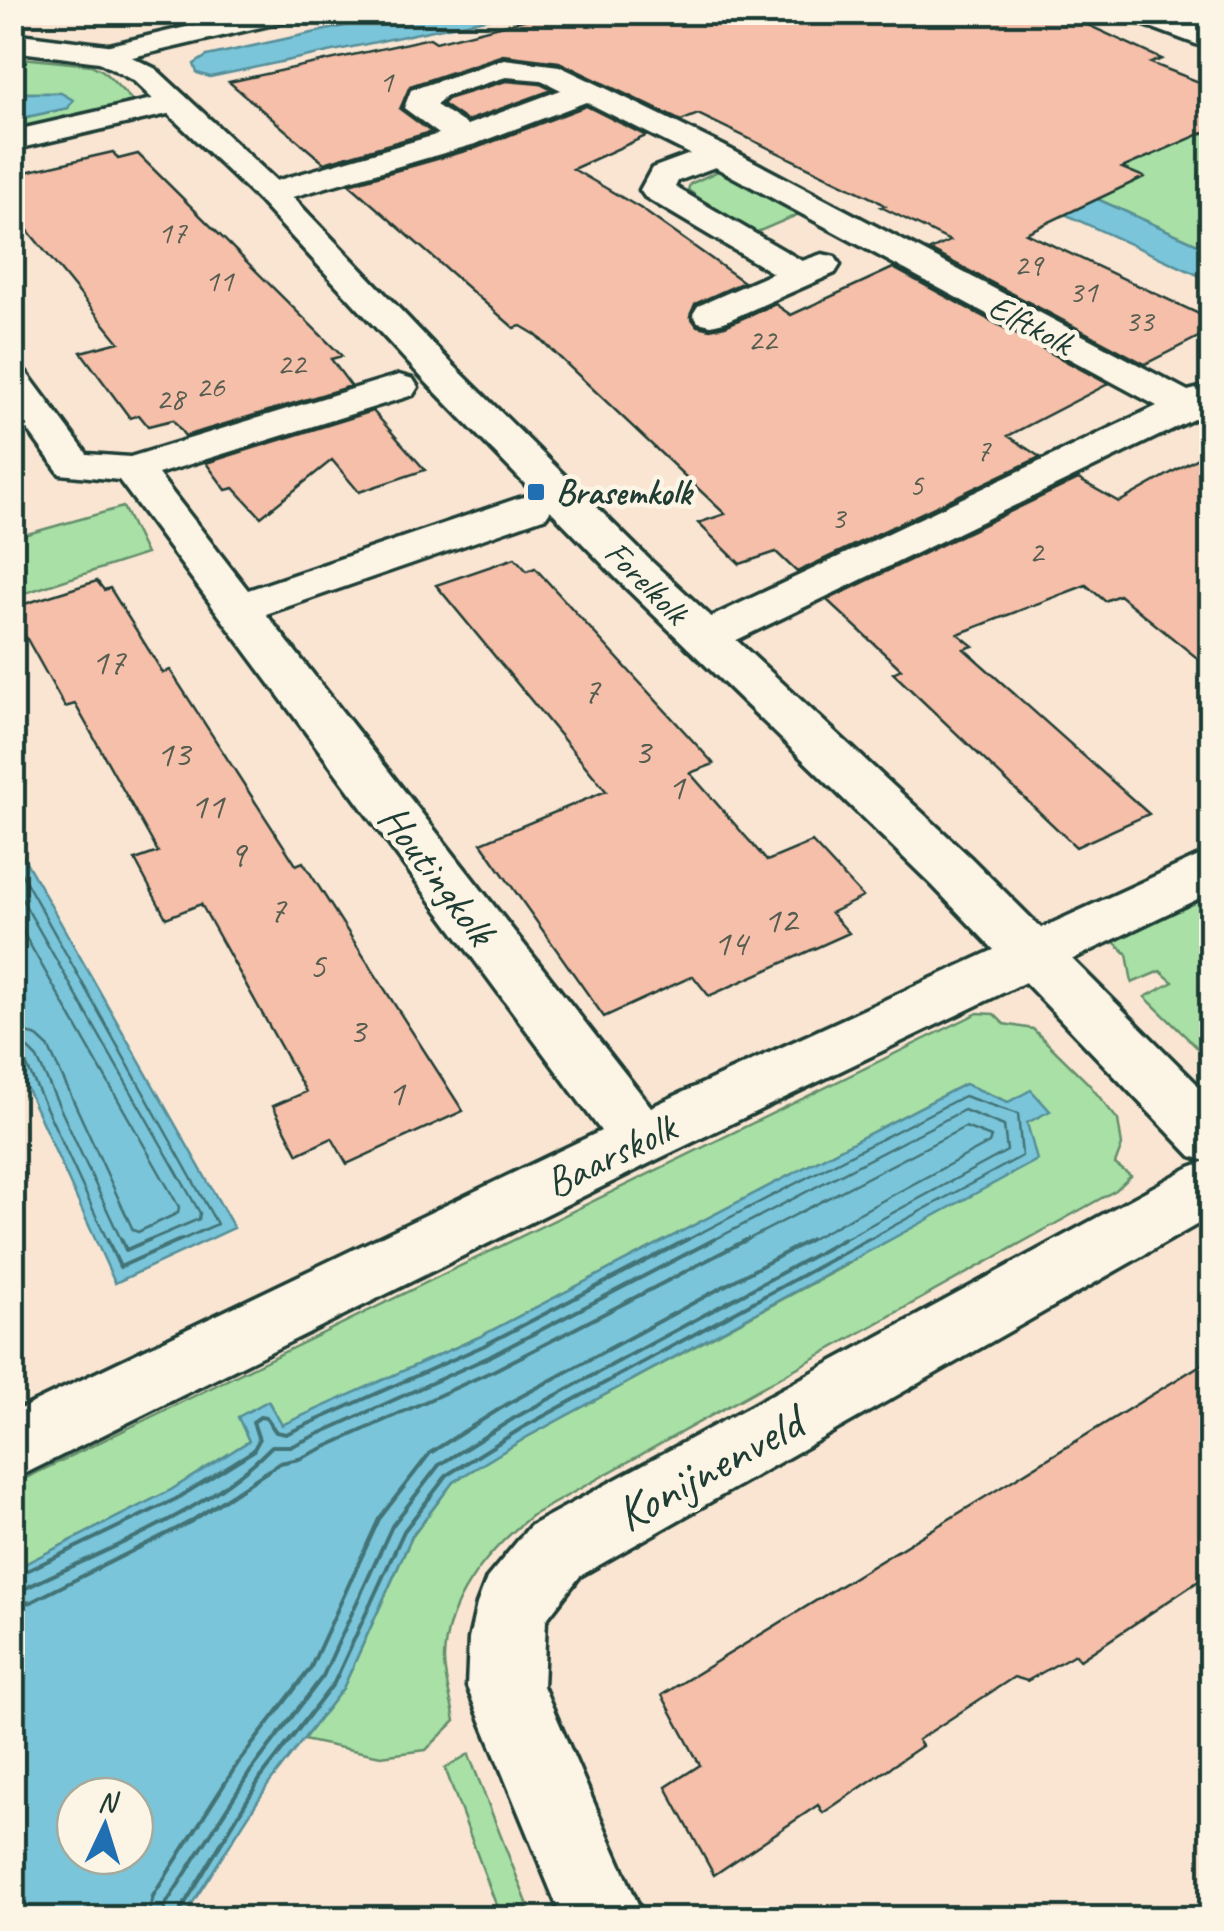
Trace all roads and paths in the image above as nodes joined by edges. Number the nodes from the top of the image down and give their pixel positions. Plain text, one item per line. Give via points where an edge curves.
1 (289, 12) edge
2 (1136, 12) edge
3 (221, 20) edge
4 (1212, 41) edge
5 (12, 42) edge
6 (107, 54) junction
7 (588, 91) junction
8 (174, 103) junction
9 (464, 137) junction
10 (12, 141) edge
11 (717, 155) junction
12 (270, 193) junction
13 (878, 242) junction
14 (800, 274) junction
15 (711, 314) dead end
16 (12, 380) edge
17 (399, 387) dead end
18 (1198, 400) edge
19 (132, 468) junction
20 (531, 508) dead end
21 (236, 609) junction
22 (704, 638) junction
23 (1212, 869) edge
24 (1030, 953) junction
25 (1212, 1138) edge
26 (641, 1139) junction
27 (1212, 1185) edge
28 (12, 1448) edge
29 (603, 1918) edge

1 - 3 street
2 - 4 street
3 - 6 street
5 - 6 street, Forelkolk
6 - 8 street, Forelkolk via 145,75
7 - 9 street
7 - 9 street, Elftkolk via 548,72 504,68 422,97 427,115
7 - 11 street, Elftkolk
8 - 10 street
8 - 12 street, Forelkolk
9 - 12 street
11 - 13 street, Elftkolk
11 - 14 street via 664,175 658,190
12 - 22 street, Forelkolk
13 - 14 street
13 - 18 street, Elftkolk
14 - 15 street
16 - 19 street via 75,465
17 - 19 street
18 - 22 street
19 - 21 street, Houtingkolk
20 - 21 street
21 - 26 street, Houtingkolk
22 - 24 street, Forelkolk
23 - 24 street, Baarskolk
24 - 25 street, Forelkolk
24 - 26 street, Baarskolk
26 - 28 street, Baarskolk
27 - 29 street, Konijnenveld via 555,1551 513,1604 505,1687

